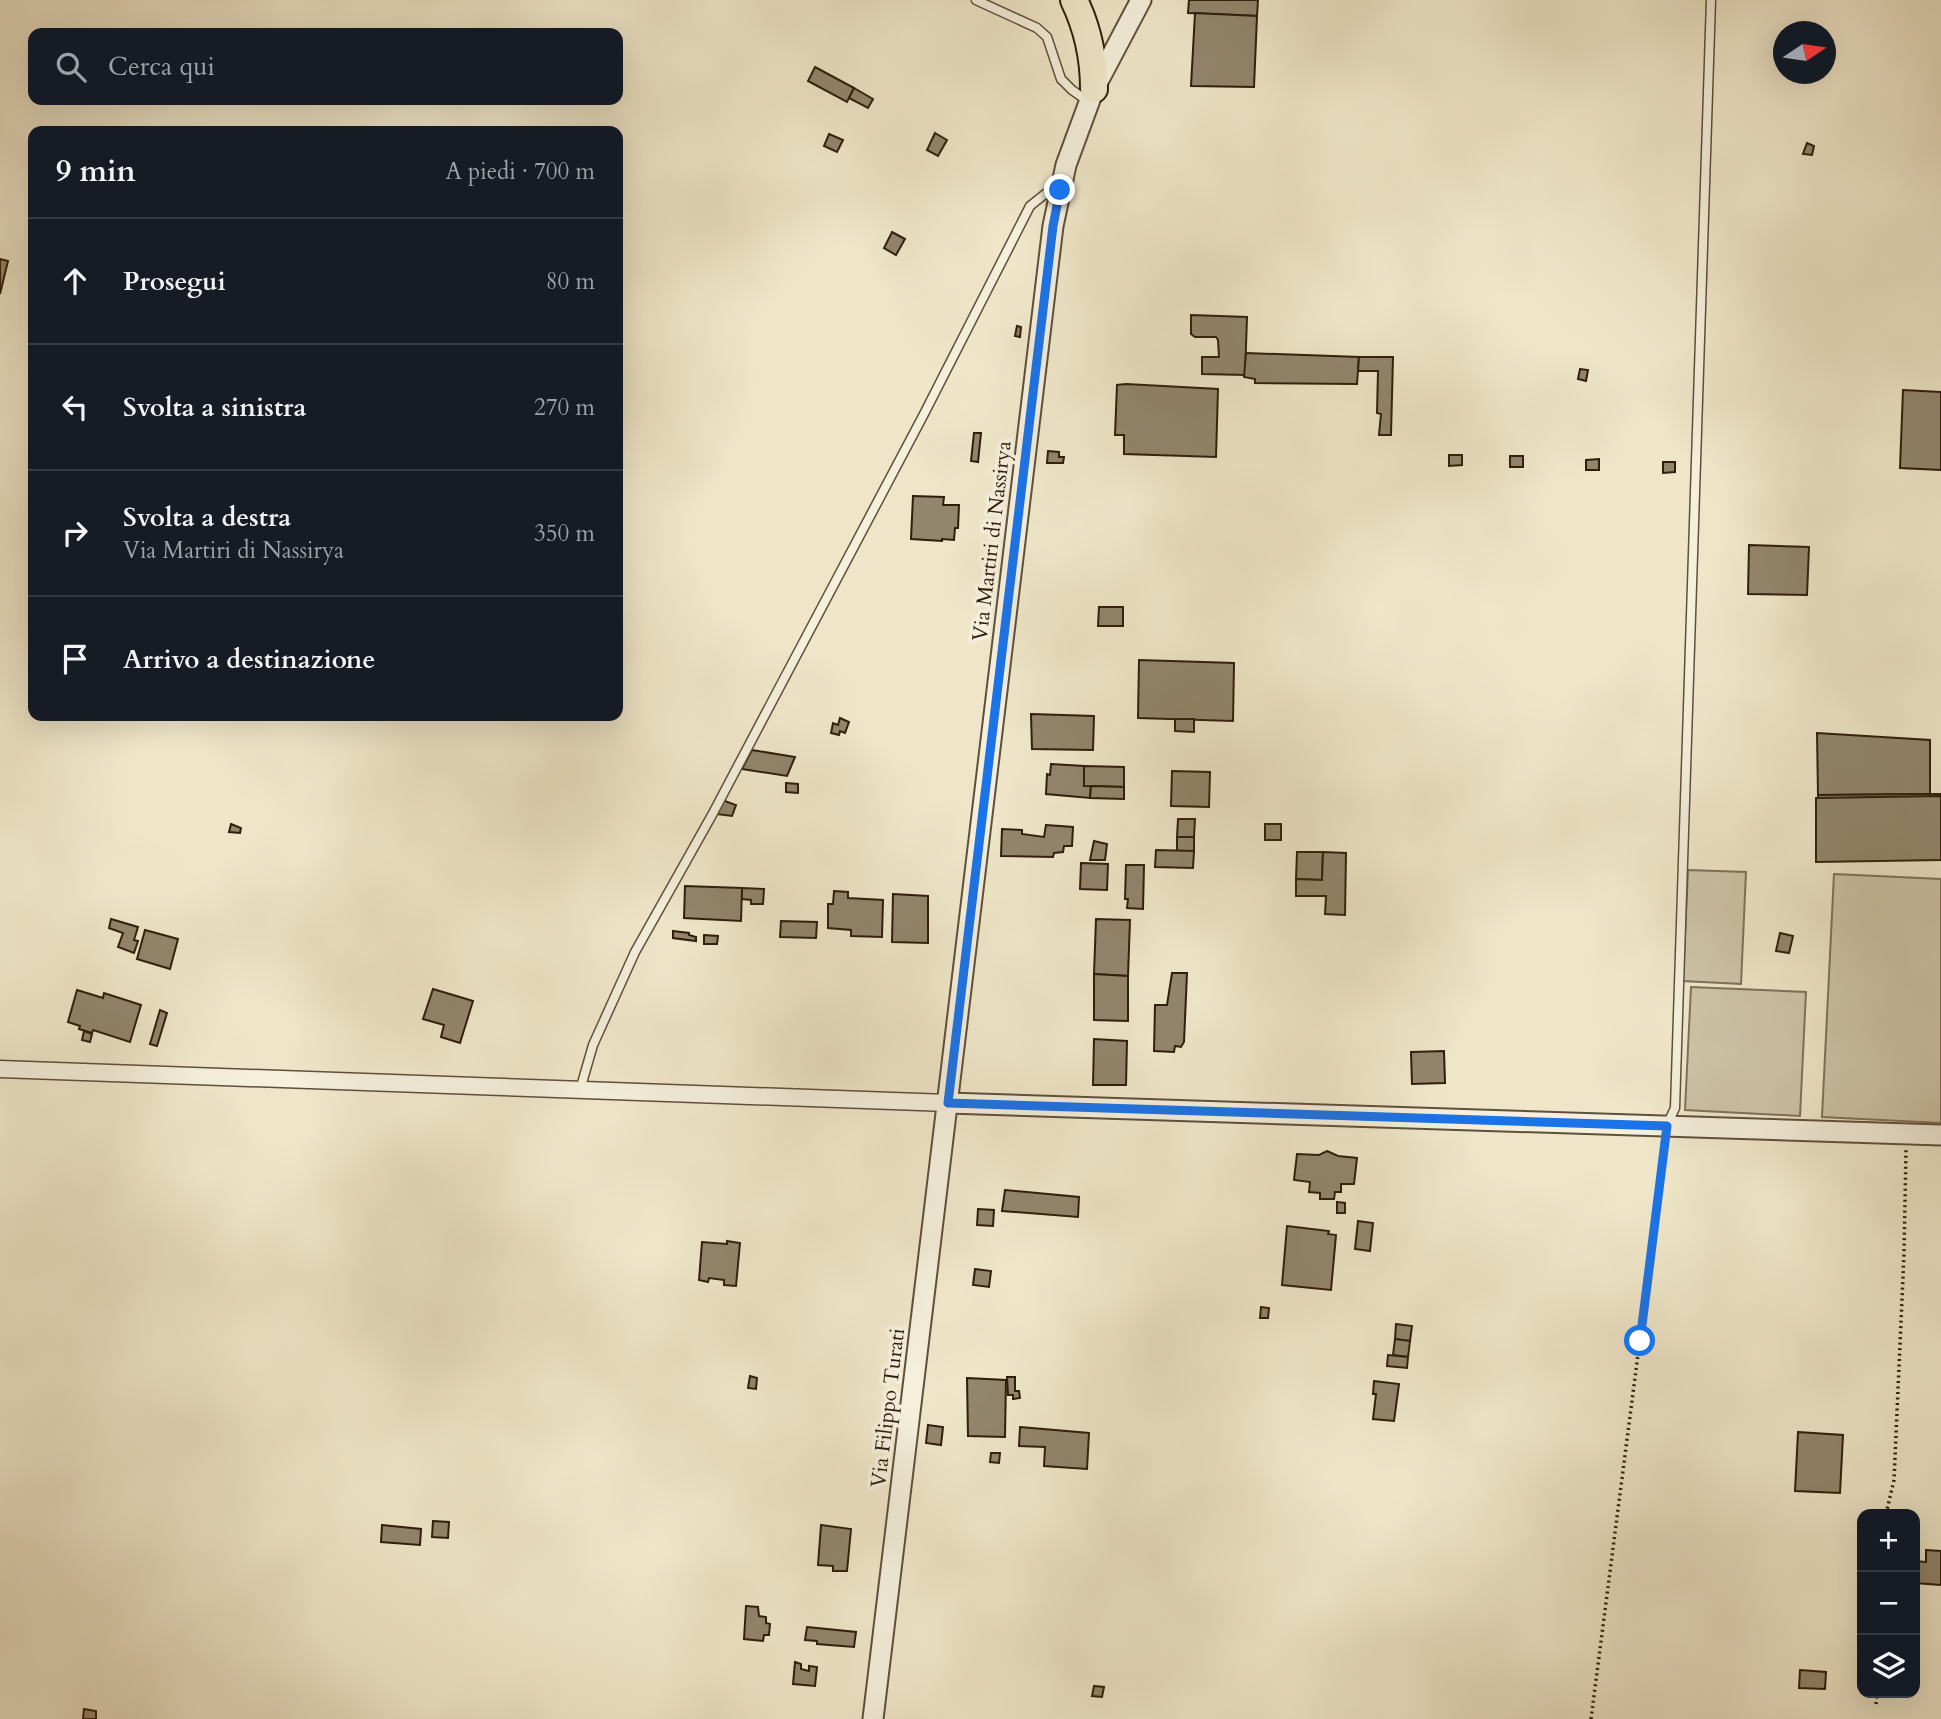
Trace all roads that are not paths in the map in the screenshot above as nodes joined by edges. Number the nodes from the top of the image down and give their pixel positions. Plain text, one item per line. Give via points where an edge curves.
1 (976, 0) edge
2 (1074, 0) edge
3 (1141, 0) edge
4 (1712, 0) edge
5 (1092, 95) junction
6 (1060, 190) junction
7 (0, 1069) edge
8 (580, 1090) junction
9 (948, 1103) junction
10 (1667, 1126) junction
11 (1941, 1135) edge
12 (873, 1719) edge

1 - 5 lane via 1037,28 1047,37 1061,79 1072,90
2 - 5 highway via 1094,58
3 - 5 street, Via Martiri di Nassirya
4 - 10 lane via 1675,1108
5 - 6 street, Via Martiri di Nassirya
6 - 8 lane via 1045,194 1030,206 718,804 635,953 593,1045
6 - 9 street, Via Martiri di Nassirya
7 - 8 street
8 - 9 street
9 - 10 street
9 - 12 street, Via Filippo Turati
10 - 11 street

